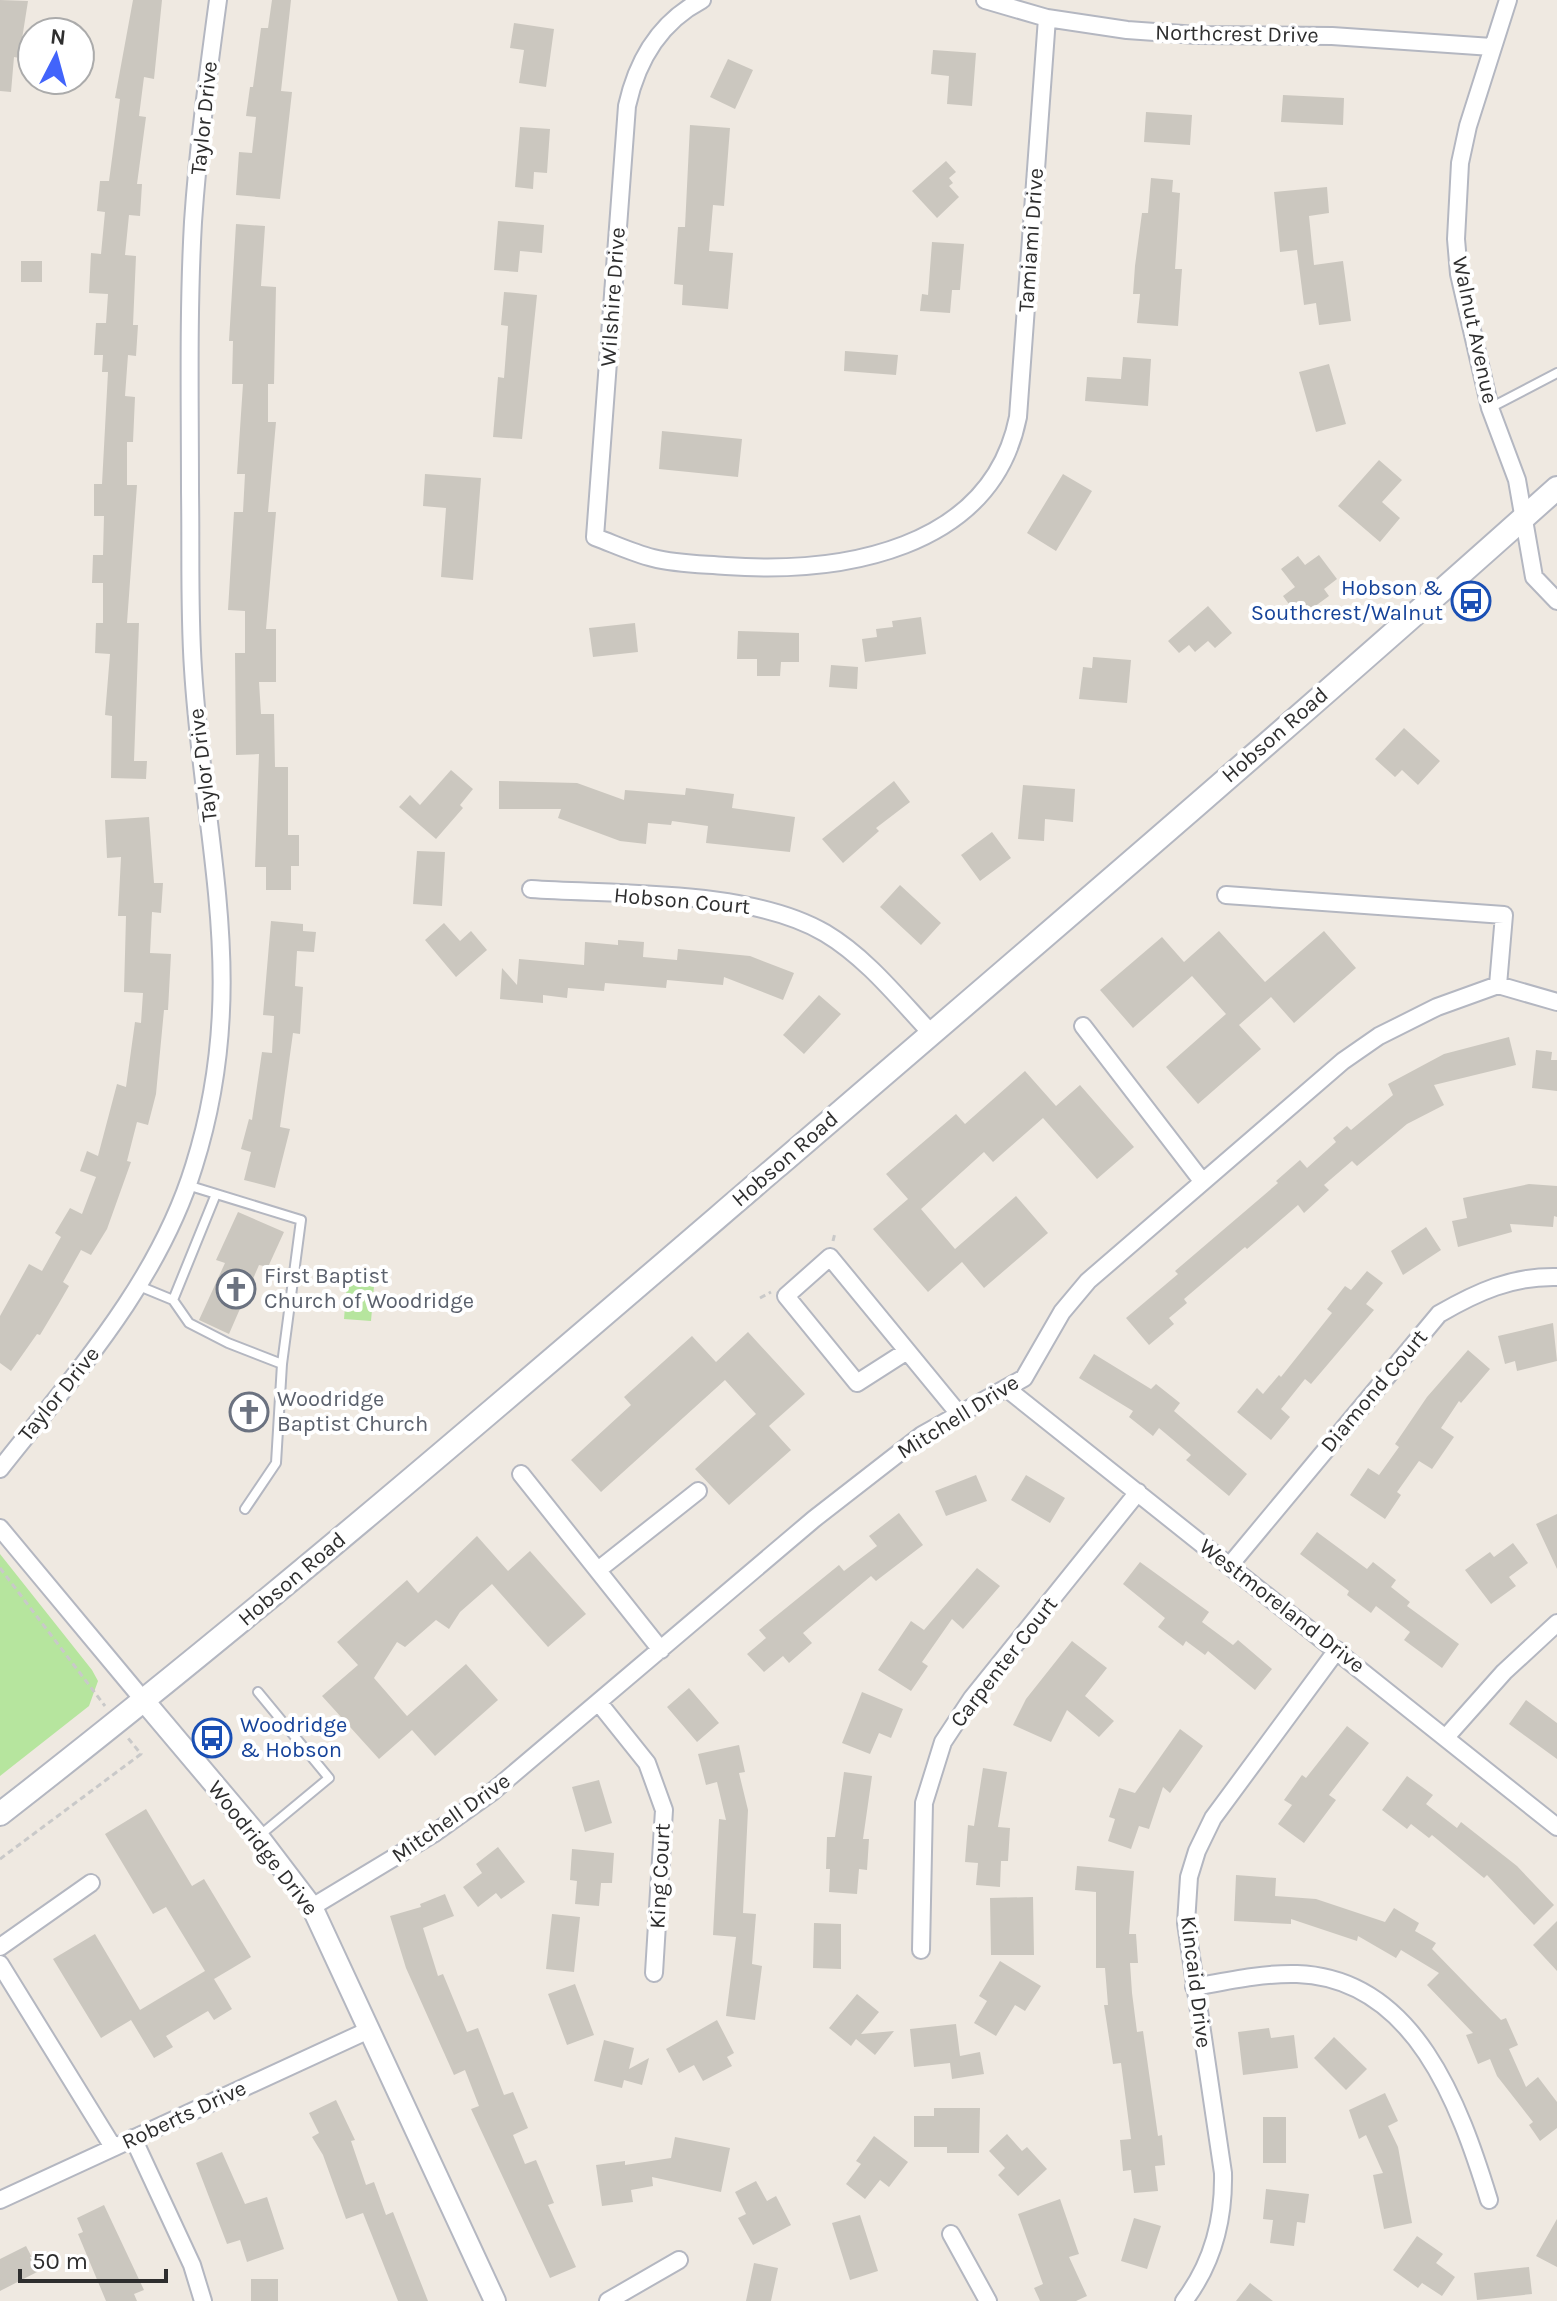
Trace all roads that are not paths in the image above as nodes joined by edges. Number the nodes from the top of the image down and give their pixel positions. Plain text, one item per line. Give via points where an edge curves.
1 (218, 0) edge
2 (702, 0) edge
3 (985, 0) edge
4 (1508, 0) edge
5 (1047, 18) junction
6 (1492, 47) junction
7 (1557, 373) edge
8 (1490, 408) junction
9 (1557, 488) edge
10 (1522, 519) junction
11 (595, 537) joint
12 (1557, 601) edge
13 (531, 889) dead end
14 (1226, 895) dead end
15 (1498, 985) junction
16 (1557, 1002) edge
17 (1083, 1026) dead end
18 (932, 1034) junction
19 (1202, 1181) junction
20 (187, 1185) junction
21 (216, 1194) junction
22 (1557, 1277) edge
23 (139, 1286) junction
24 (173, 1300) junction
25 (907, 1351) junction
26 (282, 1364) junction
27 (1006, 1388) junction
28 (959, 1414) junction
29 (0, 1469) edge
30 (521, 1474) dead end
31 (698, 1491) dead end
32 (1138, 1492) junction
33 (245, 1509) dead end
34 (0, 1528) edge
35 (1230, 1565) junction
36 (598, 1570) junction
37 (1557, 1623) edge
38 (661, 1650) junction
39 (1337, 1650) junction
40 (258, 1692) dead end
41 (145, 1702) junction
42 (599, 1703) junction
43 (1447, 1736) junction
44 (0, 1814) edge
45 (1557, 1827) edge
46 (258, 1836) junction
47 (91, 1883) dead end
48 (312, 1907) junction
49 (0, 1947) edge
50 (921, 1950) dead end
51 (0, 1964) edge
52 (654, 1973) dead end
53 (1194, 1987) junction
54 (369, 2030) junction
55 (133, 2138) junction
56 (113, 2147) junction
57 (0, 2200) edge
58 (1489, 2200) dead end
59 (951, 2234) dead end
60 (679, 2260) dead end
61 (203, 2301) edge
62 (495, 2301) edge
63 (608, 2301) edge
64 (988, 2301) edge
65 (1184, 2301) edge

1 - 20 street, Taylor Drive via 193,224 191,614 224,989 213,1096
2 - 11 street, Wilshire Drive via 678,13 642,60 627,106
3 - 5 street, Northcrest Drive
4 - 6 street, Walnut Avenue
5 - 6 street, Northcrest Drive via 1165,34 1332,36
5 - 11 street, Tamiami Drive via 1018,417 1005,459 970,508 909,542 827,567 679,562
6 - 8 street, Walnut Avenue via 1468,126 1456,201 1459,274
7 - 8 lane
8 - 10 street, Walnut Avenue via 1517,480
9 - 10 main road, Hobson Road
10 - 12 street, Walnut Avenue via 1534,577
10 - 18 main road, Hobson Road
13 - 18 street, Hobson Court via 728,902 778,913 824,933 859,958
14 - 15 street via 1504,915
15 - 16 street
15 - 19 street, Mitchell Drive via 1410,1018 1379,1036
17 - 19 street
18 - 41 main road, Hobson Road
19 - 27 street, Mitchell Drive via 1080,1290 1024,1378
20 - 21 lane
20 - 23 street, Taylor Drive
21 - 24 lane
21 - 26 lane via 301,1220
22 - 35 street, Diamond Court via 1514,1280 1439,1314
23 - 24 lane
23 - 29 street, Taylor Drive
24 - 26 lane via 189,1323
25 - 25 street via 830,1257 786,1296 857,1383
25 - 28 street
26 - 33 lane via 276,1463
27 - 28 street, Mitchell Drive
27 - 32 street, Westmoreland Drive
28 - 38 street, Mitchell Drive via 922,1435 826,1509
30 - 36 street
31 - 36 street
32 - 35 street, Westmoreland Drive
32 - 50 street, Carpenter Court via 972,1698 943,1742 924,1803
34 - 41 street, Woodridge Drive
35 - 39 street, Westmoreland Drive
36 - 38 street
37 - 43 street
38 - 42 street, Mitchell Drive
39 - 43 street, Westmoreland Drive
39 - 53 street, Kincaid Drive via 1213,1818 1197,1851 1186,1923
40 - 46 lane via 329,1778
41 - 44 main road, Hobson Road
41 - 46 street, Woodridge Drive
42 - 48 street, Mitchell Drive via 433,1834
42 - 52 street, King Court via 647,1763 664,1810
43 - 45 street, Westmoreland Drive
46 - 48 street, Woodridge Drive
47 - 49 street
48 - 54 street, Woodridge Drive
51 - 56 street
53 - 58 street via 1300,1974 1342,1983 1381,2004 1412,2029 1438,2074 1468,2131
53 - 65 street, Kincaid Drive via 1224,2196 1210,2258
54 - 55 street, Roberts Drive
54 - 62 street, Woodridge Drive
55 - 56 street, Roberts Drive
55 - 61 street via 192,2265
56 - 57 street, Roberts Drive
59 - 64 street
60 - 63 street

